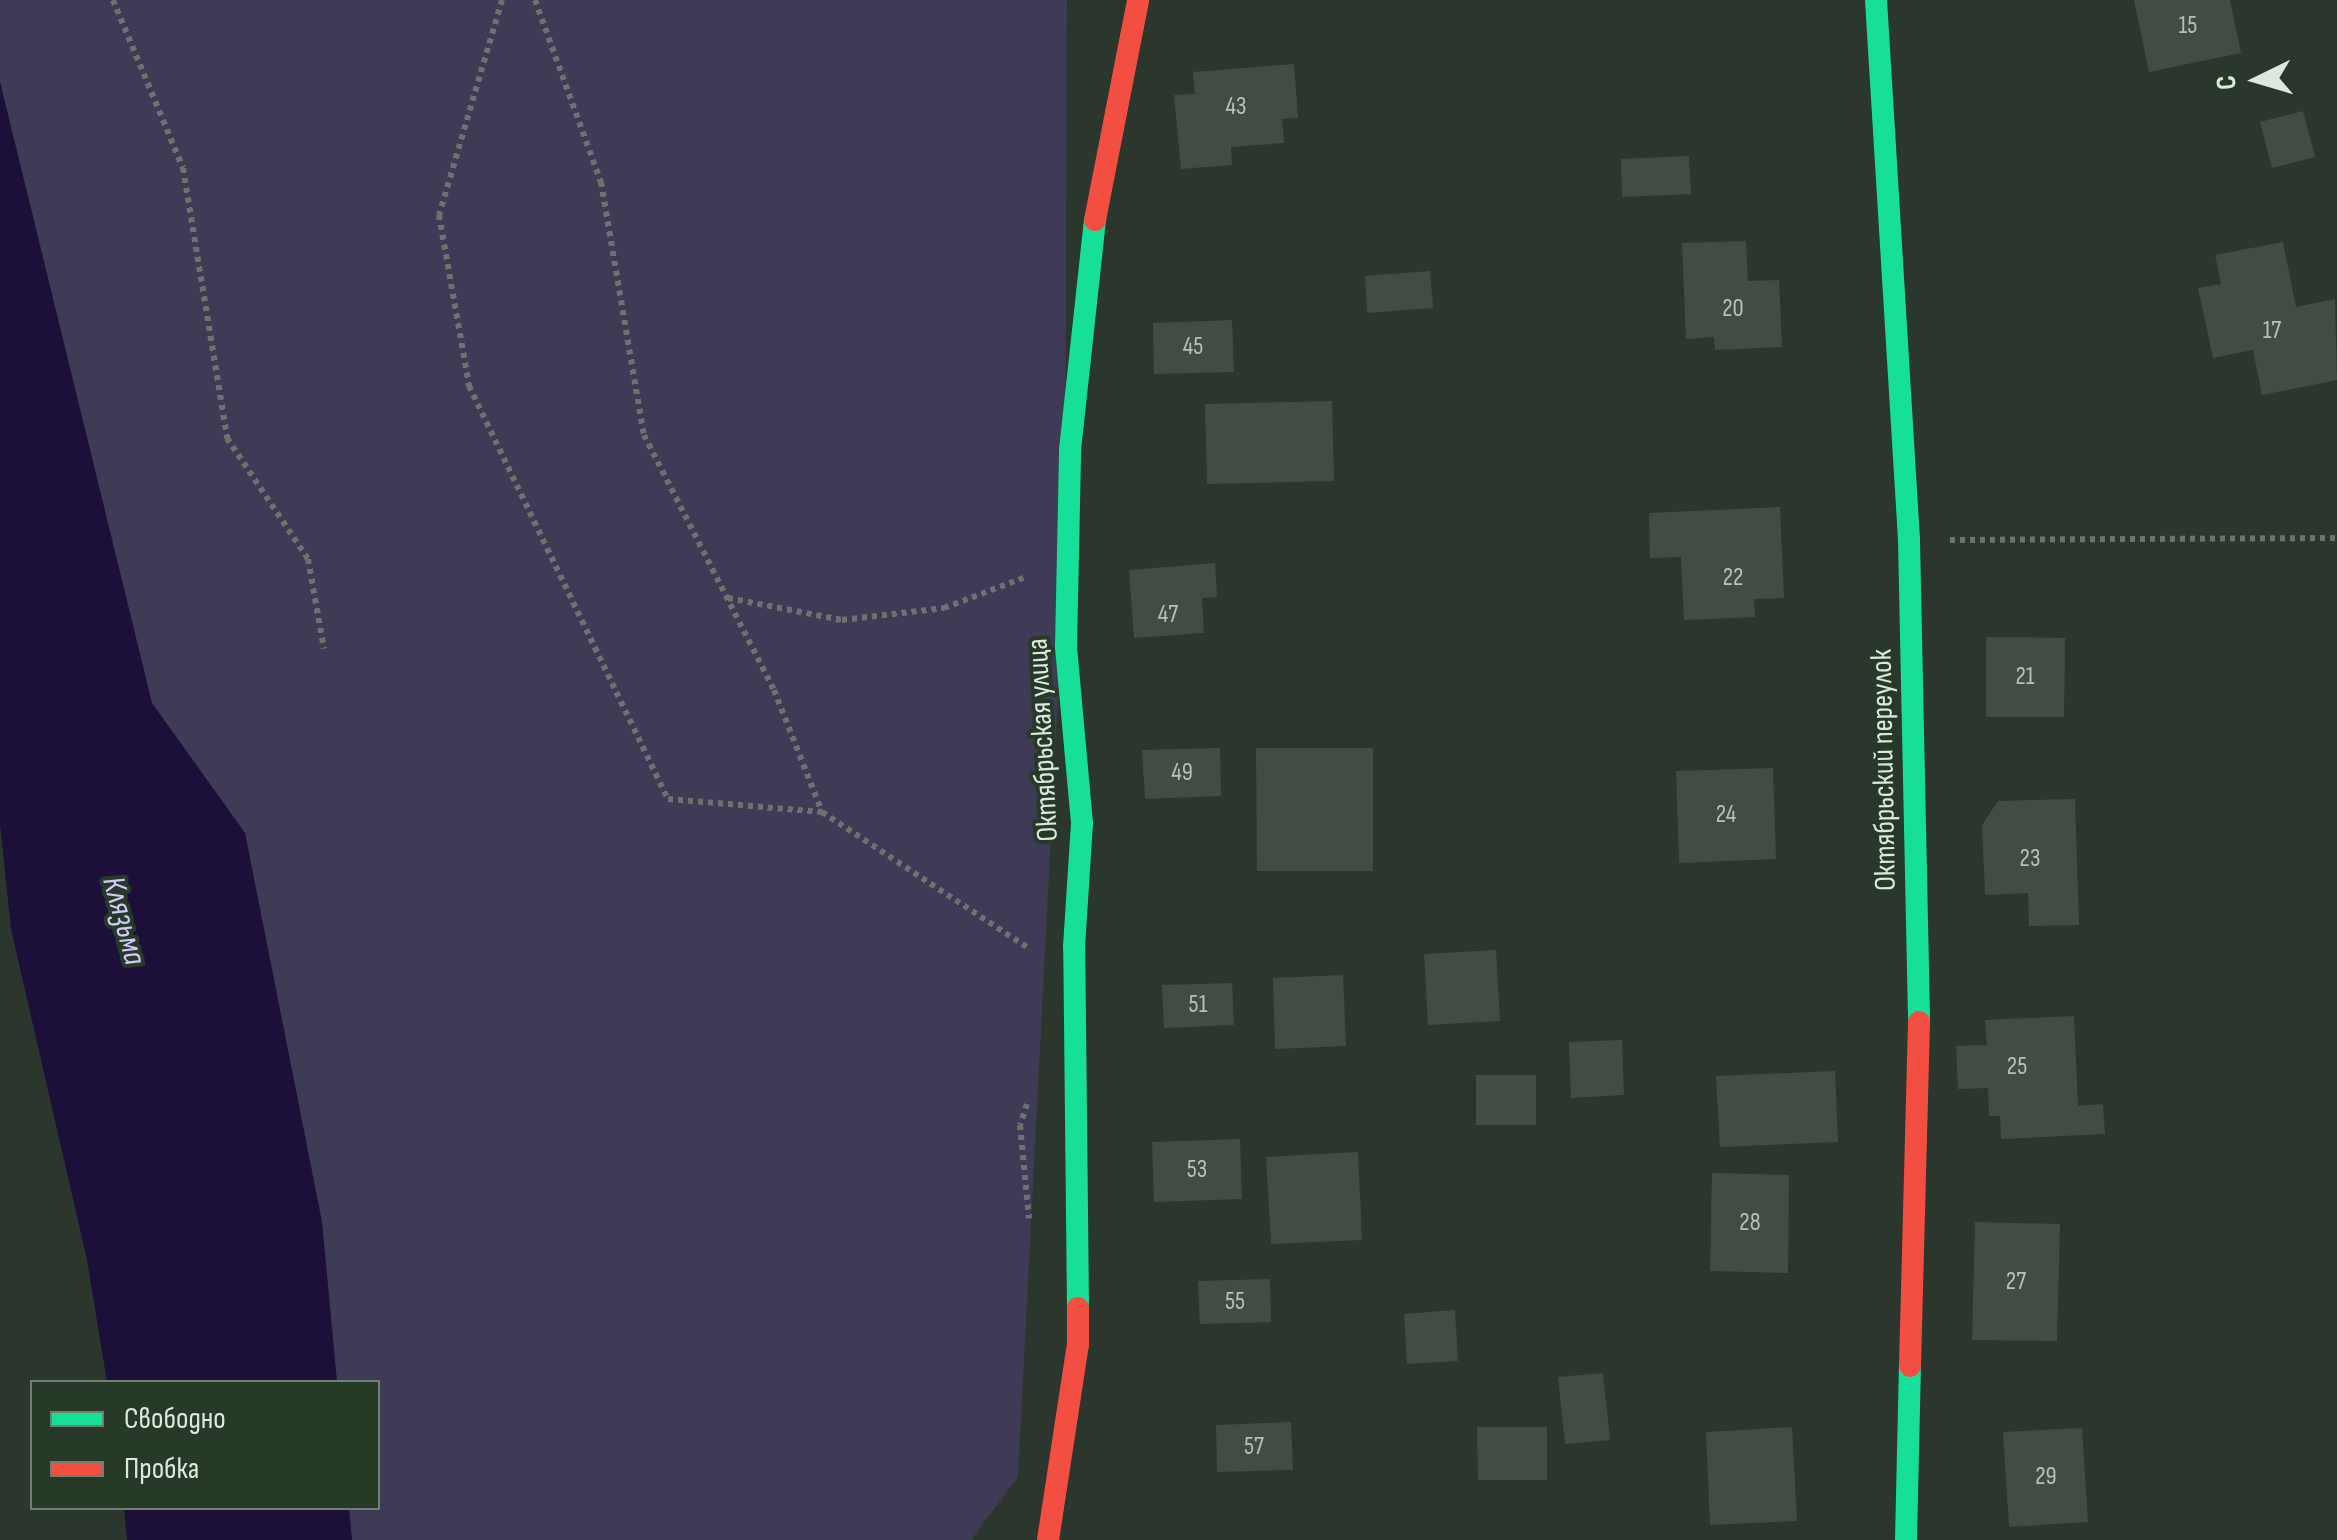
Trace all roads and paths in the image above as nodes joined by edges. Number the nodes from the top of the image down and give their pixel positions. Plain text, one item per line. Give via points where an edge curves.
1 (113, 0) edge
2 (502, 0) edge
3 (535, 0) edge
4 (1138, 0) edge
5 (1876, 0) edge
6 (2337, 538) edge
7 (1909, 540) junction
8 (1064, 561) junction
9 (727, 598) junction
10 (324, 649) dead end
11 (822, 812) junction
12 (1074, 947) junction
13 (1048, 1540) edge
14 (1906, 1540) edge

1 - 10 path via 183,168 227,438 308,559
2 - 11 path via 438,214 469,386 668,799
3 - 9 path via 601,182 644,435
4 - 8 street, Октябрьская улица via 1098,194
5 - 7 street, Октябрьский переулок
6 - 7 path
7 - 14 street, Октябрьский переулок via 1919,1007
8 - 9 path via 944,608 842,620
8 - 12 street, Октябрьская улица via 1082,823
9 - 11 path via 774,690
11 - 12 path via 1035,953
12 - 13 street, Октябрьская улица via 1078,1346

